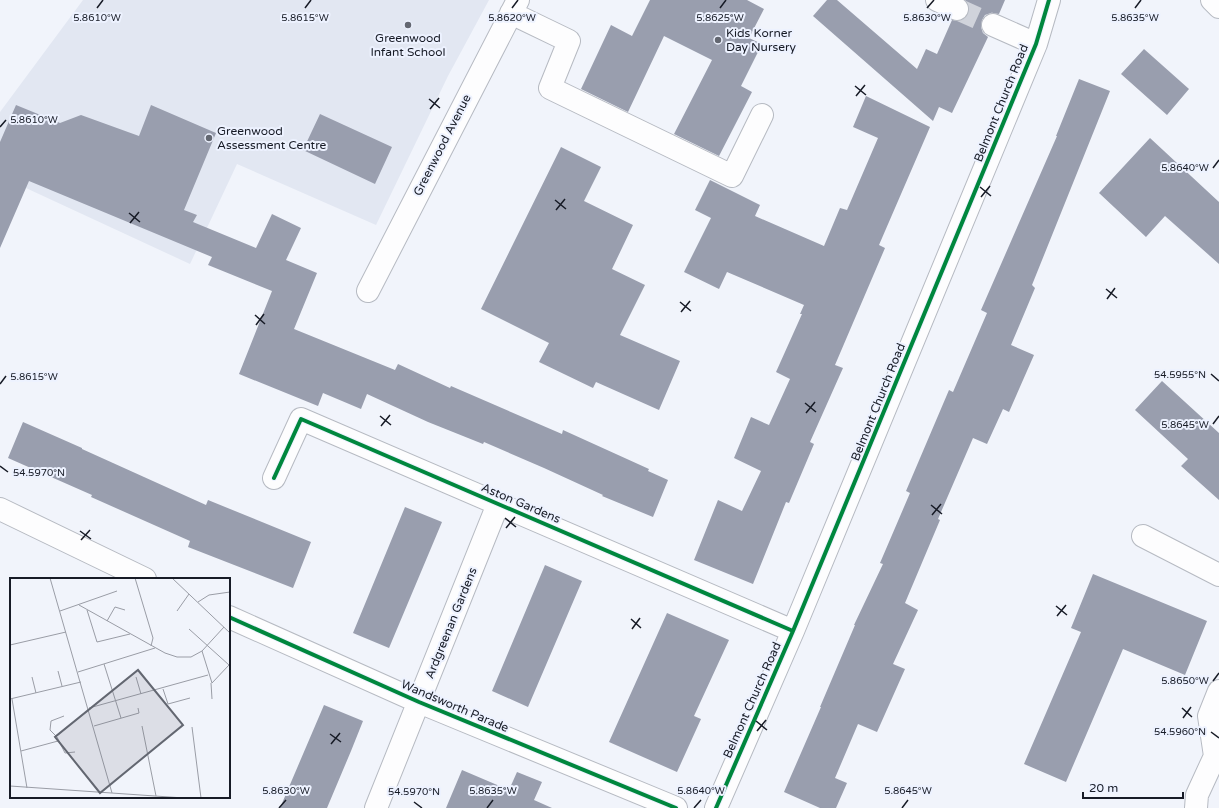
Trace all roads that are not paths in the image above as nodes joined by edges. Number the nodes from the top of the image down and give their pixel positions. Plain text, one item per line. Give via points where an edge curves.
1 (937, 0) edge
2 (1049, 0) edge
3 (1212, 0) edge
4 (514, 6) edge
5 (1219, 7) edge
6 (958, 9) tunnel mouth
7 (993, 25) tunnel mouth
8 (1036, 44) junction
9 (762, 116) dead end
10 (368, 291) dead end
11 (274, 478) dead end
12 (498, 504) junction
13 (0, 509) edge
14 (1143, 536) dead end
15 (1219, 575) edge
16 (142, 578) edge
17 (230, 616) edge
18 (793, 631) junction
19 (1219, 692) edge
20 (419, 702) junction
21 (1217, 756) edge
22 (376, 808) edge
23 (676, 808) edge
24 (716, 808) edge
25 (1196, 808) edge

1 - 6 street
2 - 8 street, Belmont Church Road
3 - 5 street
4 - 9 street via 569,41 550,88 732,176
4 - 10 street, Greenwood Avenue
7 - 8 street
8 - 18 street, Belmont Church Road
11 - 12 street, Aston Gardens via 301,419
12 - 18 street, Aston Gardens
12 - 20 street, Ardgreenan Gardens
13 - 16 street
14 - 15 street
17 - 20 street, Wandsworth Parade
18 - 24 street, Belmont Church Road
19 - 21 street via 1209,716
20 - 22 street, Ardgreenan Gardens
20 - 23 street, Wandsworth Parade
21 - 25 street via 1197,795

